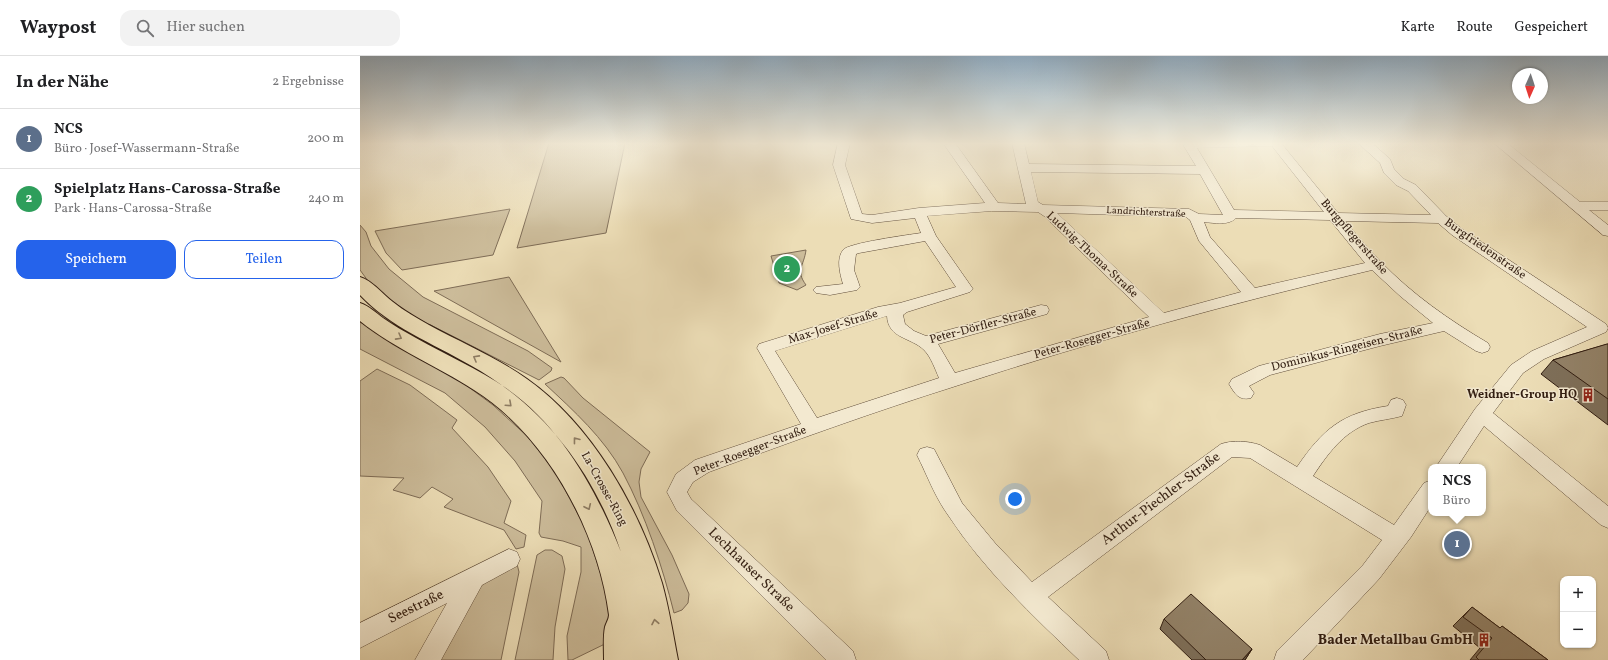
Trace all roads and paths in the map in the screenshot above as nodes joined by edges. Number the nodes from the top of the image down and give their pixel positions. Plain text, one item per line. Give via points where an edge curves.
1 (841, 171) edge
2 (969, 171) edge
3 (1024, 171) edge
4 (1205, 171) edge
5 (1297, 171) edge
6 (1389, 171) edge
7 (1534, 171) edge
8 (1577, 206) junction
9 (1608, 206) edge
10 (992, 207) junction
11 (1037, 207) junction
12 (919, 212) junction
13 (1230, 214) junction
14 (1196, 218) junction
15 (1335, 218) junction
16 (1441, 219) junction
17 (1608, 232) edge
18 (930, 236) junction
19 (1375, 265) junction
20 (360, 283) edge
21 (821, 290) dead end
22 (1251, 294) junction
23 (901, 308) junction
24 (360, 310) edge
25 (1042, 310) dead end
26 (1161, 320) junction
27 (1446, 325) junction
28 (924, 342) junction
29 (765, 348) joint
30 (1482, 348) dead end
31 (950, 381) junction
32 (1244, 393) dead end
33 (1397, 405) dead end
34 (1482, 414) junction
35 (813, 427) junction
36 (927, 455) dead end
37 (1448, 464) edge
38 (687, 474) joint
39 (1301, 478) junction
40 (1428, 493) edge
41 (1608, 520) edge
42 (1397, 538) junction
43 (509, 559) dead end
44 (473, 579) junction
45 (1030, 597) junction
46 (622, 608) junction
47 (360, 636) edge
48 (427, 660) edge
49 (620, 660) edge
50 (637, 660) edge
51 (662, 660) edge
52 (844, 660) edge
53 (1097, 660) edge
54 (1286, 660) edge

1 - 12 street, Landrichterstraße via 856,216 872,219
2 - 10 street
3 - 11 street, Ludwig-Thoma-Straße via 1032,204
4 - 13 street
5 - 15 street, Burgpflegerstraße
6 - 16 street, Burgfriedenstraße via 1400,182 1412,188
7 - 8 street
8 - 9 street
8 - 17 street
10 - 11 street, Landrichterstraße
10 - 12 street, Landrichterstraße
11 - 14 street, Landrichterstraße via 1190,213
11 - 26 street, Ludwig-Thoma-Straße via 1049,213
12 - 18 street, Max-Josef-Straße
13 - 14 street, Landrichterstraße via 1228,219
13 - 15 street, Landrichterstraße
14 - 22 street via 1204,238
15 - 16 street, Landrichterstraße
15 - 19 street, Burgpflegerstraße
16 - 34 street, Burgfriedenstraße via 1600,328 1538,355 1517,369
18 - 21 street via 854,249 849,252 846,264 852,287
18 - 23 street, Max-Josef-Straße via 965,289
19 - 22 street, Peter-Rosegger-Straße
19 - 27 street, Burgpflegerstraße via 1405,293
51 -> 20 main road, La-Crosse-Ring via 652,602 631,540 600,477 571,434 538,400 515,381 398,315
22 - 26 street, Peter-Rosegger-Straße
23 - 28 street, Max-Josef-Straße via 895,313 894,319 901,332
23 - 29 street, Max-Josef-Straße
24 -> 46 main road, La-Crosse-Ring via 381,326 500,396 538,432 582,494 616,573
25 - 28 street, Peter-Dörfler-Straße
26 - 31 street, Peter-Rosegger-Straße
27 - 30 street, Burgpflegerstraße
27 - 32 street, Dominikus-Ringeisen-Straße via 1265,370 1238,384
28 - 31 street, Max-Josef-Straße via 932,347
29 - 35 street, Peter-Rosegger-Straße
31 - 35 street, Peter-Rosegger-Straße
33 - 39 street via 1396,411 1364,417 1342,428 1316,456
34 - 37 street
34 - 41 street
35 - 38 street, Peter-Rosegger-Straße via 708,464
36 - 45 street via 955,509
38 - 52 street, Lechhauser Straße via 679,483 677,492 684,505
39 - 42 street, Arthur-Piechler-Straße
39 - 45 street, Arthur-Piechler-Straße via 1253,450 1228,449
40 - 42 street
42 - 54 street via 1371,572
43 - 44 street, Seestraße
44 - 47 street, Seestraße
44 - 48 street, Seestraße
45 - 53 street
46 - 49 main road
46 - 50 main road

